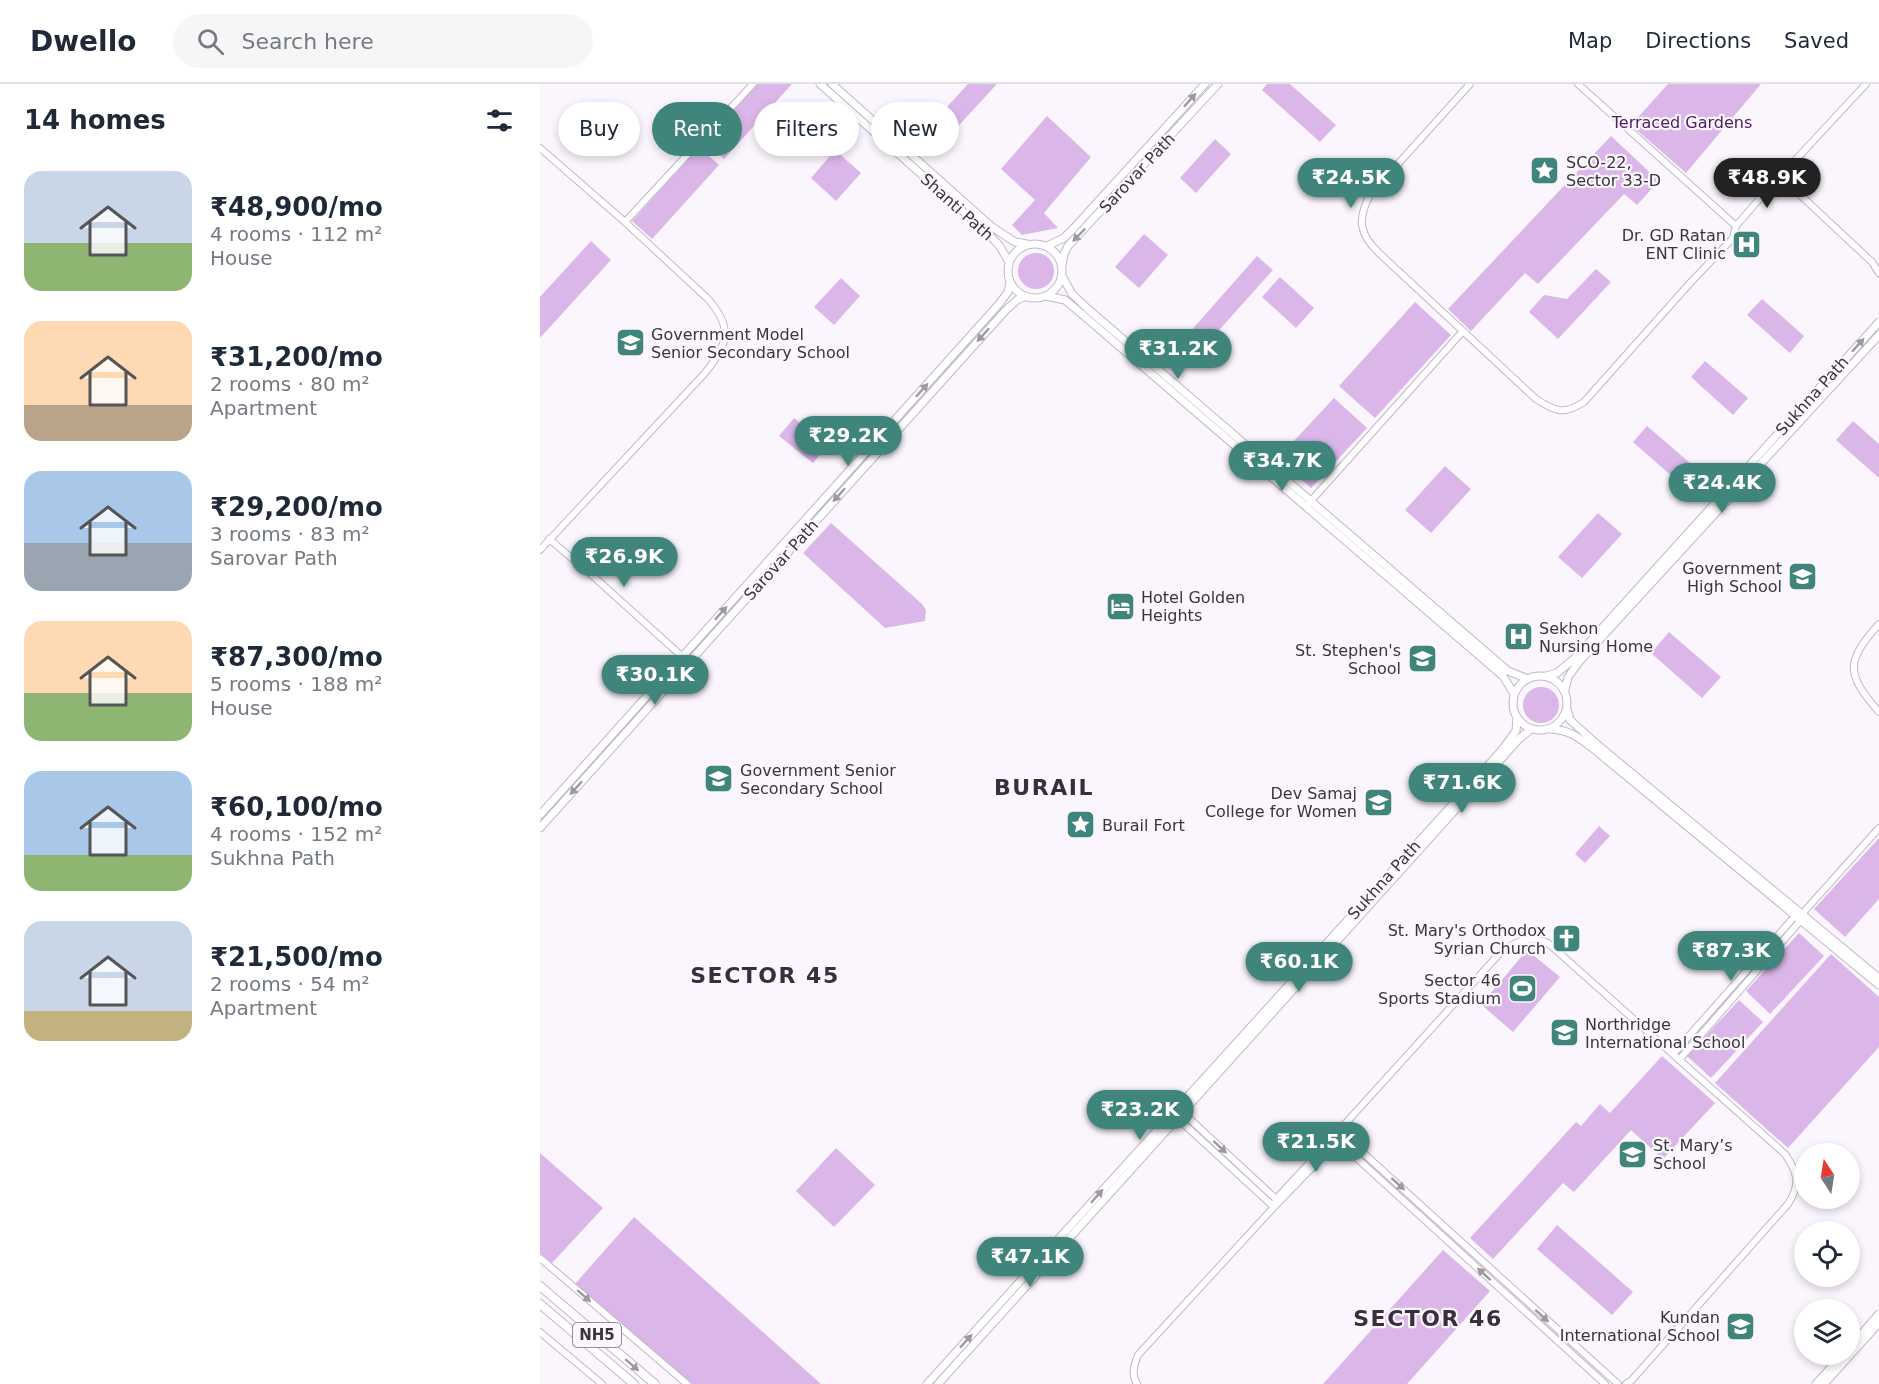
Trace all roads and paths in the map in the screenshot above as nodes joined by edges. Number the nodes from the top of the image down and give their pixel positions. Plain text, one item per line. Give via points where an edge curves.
1 (753, 84) edge
2 (820, 84) edge
3 (832, 84) edge
4 (1205, 84) edge
5 (1218, 84) edge
6 (1470, 84) edge
7 (1578, 84) edge
8 (1866, 84) edge
9 (540, 148) edge
10 (1780, 177) junction
11 (625, 222) junction
12 (1736, 225) junction
13 (1027, 244) junction
14 (1047, 246) junction
15 (1009, 262) junction
16 (1872, 262) junction
17 (1062, 265) junction
18 (1879, 267) edge
19 (1879, 273) edge
20 (1062, 276) junction
21 (1010, 282) junction
22 (1026, 296) junction
23 (1046, 296) junction
24 (1879, 322) edge
25 (1463, 331) junction
26 (1879, 335) edge
27 (1308, 504) junction
28 (549, 539) junction
29 (540, 550) edge
30 (1879, 624) edge
31 (682, 657) junction
32 (689, 662) junction
33 (1546, 676) junction
34 (1528, 679) junction
35 (1565, 690) junction
36 (1514, 694) junction
37 (1567, 709) junction
38 (1879, 711) edge
39 (1516, 717) junction
40 (1531, 729) junction
41 (1550, 729) junction
42 (540, 815) edge
43 (540, 828) edge
44 (1879, 828) edge
45 (1799, 917) junction
46 (1879, 978) edge
47 (1879, 985) edge
48 (1673, 1054) junction
49 (1679, 1060) junction
50 (1177, 1112) junction
51 (1339, 1131) junction
52 (1338, 1141) junction
53 (1276, 1199) junction
54 (1274, 1208) junction
55 (540, 1258) edge
56 (540, 1286) edge
57 (540, 1304) edge
58 (1879, 1314) edge
59 (1879, 1323) edge
60 (540, 1332) edge
61 (1860, 1336) edge
62 (1833, 1365) edge
63 (602, 1384) edge
64 (634, 1384) edge
65 (655, 1384) edge
66 (687, 1384) edge
67 (927, 1384) edge
68 (938, 1384) edge
69 (1137, 1384) edge
70 (1605, 1384) edge
71 (1618, 1384) edge
72 (1627, 1384) edge
73 (1816, 1384) edge
74 (1824, 1384) edge

1 - 11 street
2 - 15 main road, Shanti Path via 999,245
3 - 13 main road, Shanti Path via 992,226 1016,242
14 -> 4 main road, Sarovar Path via 1064,238 1079,224
5 -> 17 main road, Sarovar Path via 1068,246
6 - 25 street via 1370,195 1361,219 1367,242
7 - 12 street
8 - 10 street
9 - 11 street
10 - 12 street
10 - 16 street
11 - 28 street via 719,312 726,340 705,373
12 - 25 street via 1733,238 1576,407 1559,411 1536,399
13 - 14 main road
13 - 15 main road
14 - 17 main road via 1058,255
15 - 21 main road
16 - 18 street
16 - 19 street
17 - 20 main road
20 - 23 main road via 1059,285
20 - 27 main road via 1072,294
21 - 22 main road
31 -> 21 main road, Sarovar Path via 999,304
22 - 23 main road
22 -> 32 main road, Sarovar Path via 1005,310
23 - 27 main road via 1065,300
33 -> 24 main road, Sukhna Path via 1557,673 1575,658
25 - 27 street
26 - 35 main road, Sukhna Path via 1579,662 1568,677
27 - 34 main road via 1508,671
27 - 36 main road via 1503,676
28 - 29 street
28 - 31 street
30 - 38 street via 1861,645 1853,668 1860,690
31 - 32 street
31 - 42 main road, Sarovar Path
32 -> 43 main road, Sarovar Path
33 - 34 main road
33 - 35 main road
34 - 36 main road
35 - 37 main road
36 - 39 main road
37 - 41 main road via 1561,721
37 - 45 main road via 1573,723
39 - 40 main road
39 - 50 main road, Sukhna Path via 1516,730 1502,750
40 - 41 main road
40 - 50 main road, Sukhna Path
41 - 45 main road via 1565,730 1595,750
44 - 45 street
45 - 46 main road
45 - 47 main road
45 - 48 street
45 - 49 street
48 - 49 street
48 - 51 street via 1548,943 1537,938 1524,939 1500,953
49 - 72 street via 1785,1154 1797,1179 1797,1190
50 -> 53 street
50 - 54 street
67 -> 50 main road, Sukhna Path
50 - 68 main road, Sukhna Path
51 - 52 street
51 - 53 street
51 -> 71 street
52 - 54 street
70 -> 52 street
53 - 54 street
54 - 69 street via 1138,1355 1134,1372
55 -> 66 street
56 -> 65 highway, NH5
57 - 64 highway, NH5
58 - 61 main road
59 - 74 main road
60 - 63 street
62 - 73 main road

